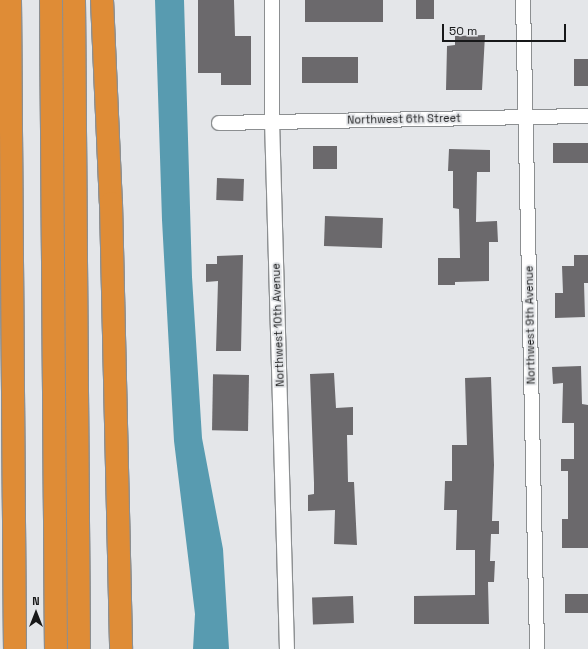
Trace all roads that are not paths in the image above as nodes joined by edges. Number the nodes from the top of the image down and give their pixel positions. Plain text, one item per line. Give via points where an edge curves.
1 (10, 0) edge
2 (51, 0) edge
3 (74, 0) edge
4 (102, 0) edge
5 (272, 0) edge
6 (523, 0) edge
7 (588, 116) edge
8 (525, 118) junction
9 (272, 120) junction
10 (219, 123) dead end
11 (118, 593) junction
12 (15, 649) edge
13 (56, 649) edge
14 (79, 649) edge
15 (115, 649) edge
16 (121, 649) edge
17 (286, 649) edge
18 (537, 649) edge

1 - 12 highway
2 - 13 highway
3 - 14 highway
4 - 11 highway via 113,278
5 - 9 street, Northwest 10th Avenue
6 - 8 street, Northwest 9th Avenue
7 - 8 street, Northwest 6th Street
8 - 9 street, Northwest 6th Street
8 - 18 street, Northwest 9th Avenue
9 - 10 street, Northwest 6th Street
9 - 17 street, Northwest 10th Avenue
11 - 15 highway
11 - 16 highway

